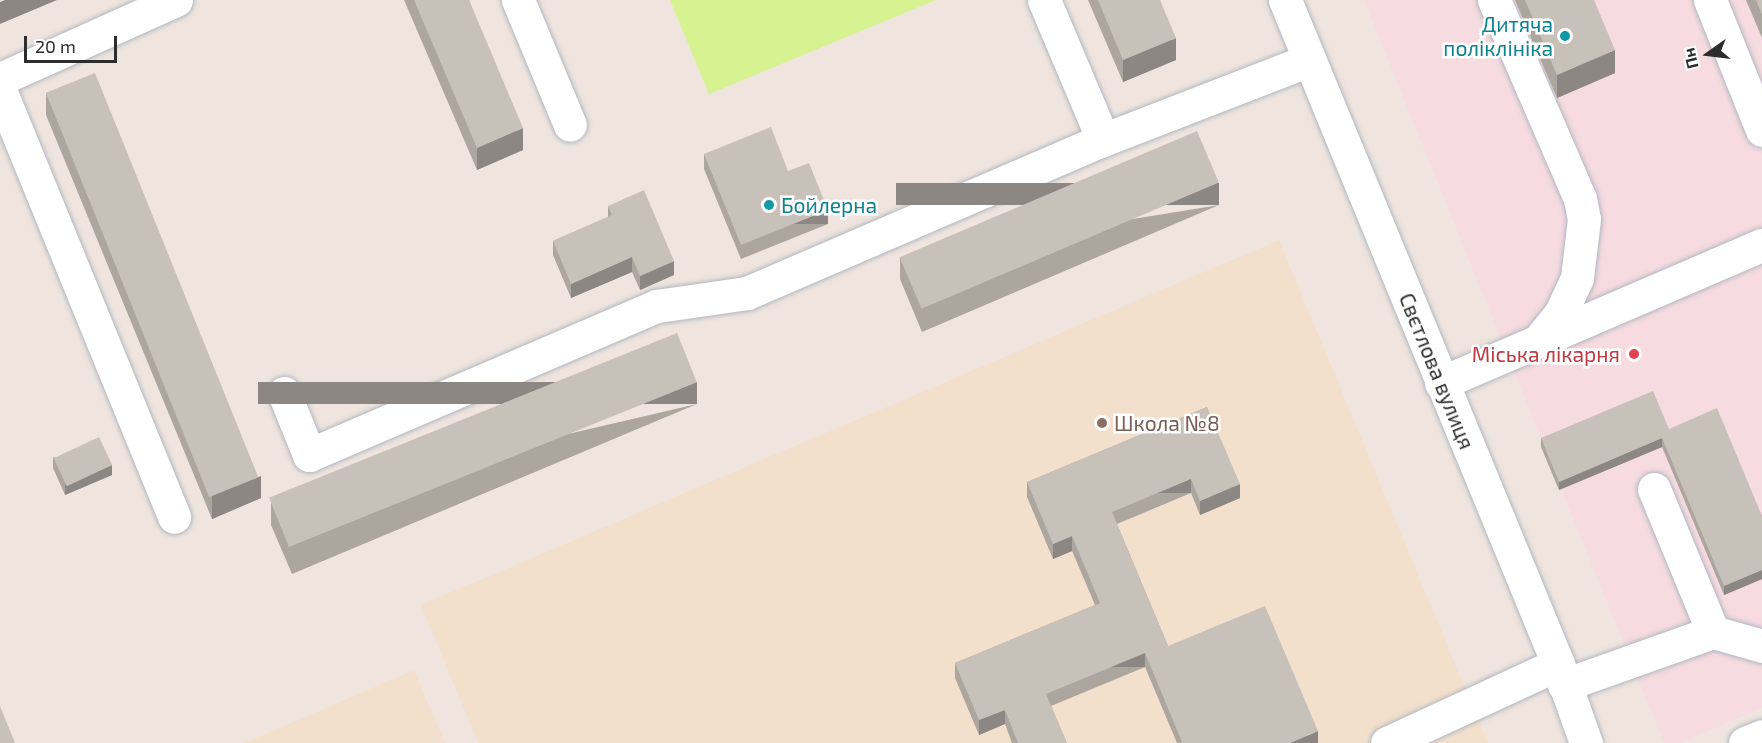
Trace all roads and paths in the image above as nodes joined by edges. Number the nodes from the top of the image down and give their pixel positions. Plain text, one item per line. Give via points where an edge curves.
1 (176, 0) edge
2 (518, 0) edge
3 (1044, 0) edge
4 (1285, 0) edge
5 (1494, 0) edge
6 (1710, 0) edge
7 (1309, 60) junction
8 (0, 79) edge
9 (0, 90) edge
10 (570, 126) dead end
11 (1762, 130) edge
12 (1103, 140) junction
13 (1762, 245) edge
14 (1539, 340) junction
15 (1442, 383) junction
16 (284, 393) dead end
17 (1654, 489) dead end
18 (174, 518) dead end
19 (1713, 632) junction
20 (1762, 646) edge
21 (1561, 674) junction
22 (1762, 736) edge
23 (1387, 743) edge
24 (1586, 743) edge
25 (1745, 743) edge

1 - 8 street
2 - 10 street
3 - 12 street
4 - 7 street, Свєтлова вулиця
5 - 14 street via 1580,199 1584,219 1578,278 1560,314
6 - 11 street
7 - 12 street
7 - 15 street, Свєтлова вулиця
9 - 18 street
12 - 16 street via 747,293 657,306 309,455
13 - 14 street
14 - 15 street
15 - 21 street, Свєтлова вулиця
17 - 19 street
19 - 20 street
19 - 21 street
21 - 23 street
21 - 24 street, Свєтлова вулиця
22 - 25 street

